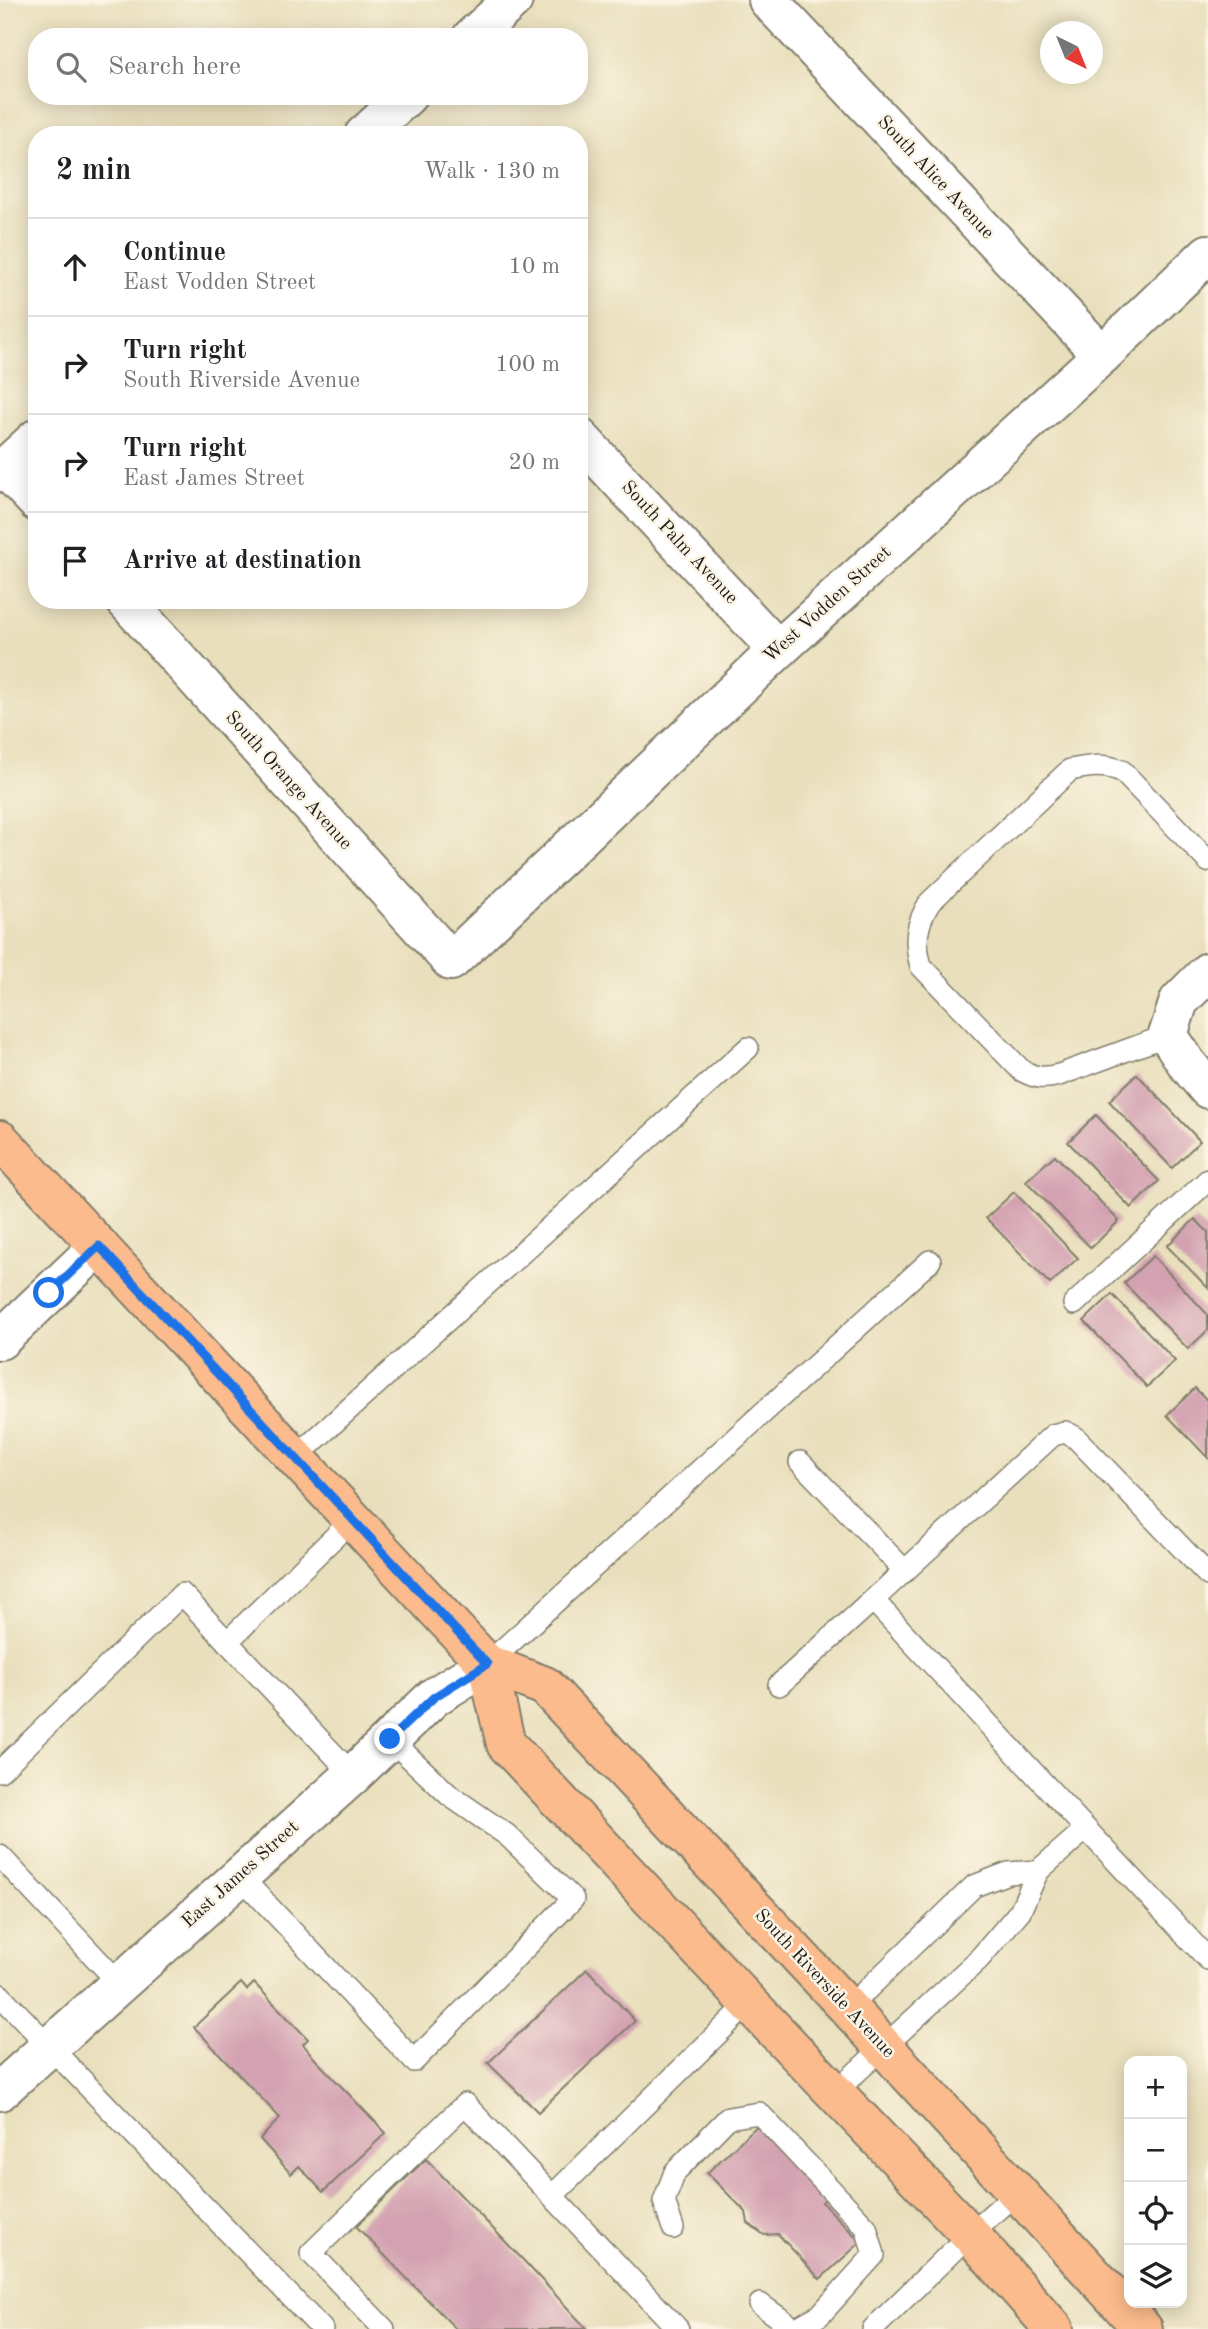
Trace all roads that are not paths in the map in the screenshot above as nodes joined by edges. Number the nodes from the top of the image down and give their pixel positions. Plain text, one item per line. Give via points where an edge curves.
1 (513, 0) edge
2 (768, 0) edge
3 (482, 28) edge
4 (397, 105) edge
5 (374, 126) edge
6 (1208, 254) edge
7 (1102, 355) junction
8 (28, 446) edge
9 (588, 447) edge
10 (3, 470) edge
11 (28, 494) edge
12 (133, 609) edge
13 (778, 650) junction
14 (1208, 861) edge
15 (452, 961) joint
16 (1208, 972) edge
17 (1168, 1035) junction
18 (748, 1048) dead end
19 (1208, 1089) edge
20 (0, 1140) edge
21 (1208, 1180) edge
22 (99, 1246) junction
23 (930, 1261) dead end
24 (1074, 1304) dead end
25 (0, 1340) edge
26 (296, 1457) junction
27 (800, 1462) dead end
28 (353, 1519) junction
29 (905, 1571) junction
30 (1208, 1575) edge
31 (873, 1600) junction
32 (227, 1642) junction
33 (487, 1664) junction
34 (779, 1685) dead end
35 (390, 1739) junction
36 (0, 1771) edge
37 (353, 1775) junction
38 (1086, 1829) junction
39 (0, 1856) edge
40 (1038, 1871) junction
41 (240, 1876) junction
42 (1208, 1959) edge
43 (120, 1984) junction
44 (0, 1995) edge
45 (749, 2003) junction
46 (848, 2008) junction
47 (50, 2046) junction
48 (884, 2048) junction
49 (0, 2091) edge
50 (835, 2092) junction
51 (1017, 2192) junction
52 (552, 2196) junction
53 (673, 2228) dead end
54 (970, 2234) junction
55 (761, 2304) dead end
56 (322, 2329) edge
57 (384, 2329) edge
58 (678, 2329) edge
59 (873, 2329) edge
60 (1054, 2329) edge
61 (1143, 2329) edge

1 - 3 street
2 - 7 street, South Alice Avenue
4 - 5 street
6 - 7 street, West Vodden Street
7 - 13 street, West Vodden Street
8 - 10 street
9 - 13 street, South Palm Avenue
10 - 11 street
12 - 15 street, South Orange Avenue
13 - 15 street, West Vodden Street
14 - 17 lane via 1122,771 1107,765 1070,770 930,902 920,917 916,949 921,966 1021,1070 1034,1077 1059,1075
16 - 17 street via 1179,1001
17 - 19 street
18 - 26 lane
20 - 22 main road, South Riverside Avenue
21 - 24 lane
22 - 25 street
22 - 26 main road, South Riverside Avenue
23 - 33 lane
26 - 28 main road, South Riverside Avenue
27 - 29 lane
28 - 32 lane
28 - 33 main road, South Riverside Avenue
29 - 30 lane via 1053,1435 1065,1432 1075,1437
29 - 31 lane
31 - 34 lane
31 - 38 lane
32 - 36 lane via 182,1594
32 - 37 lane
33 - 35 street, East James Street via 434,1697
33 - 45 main road, South Riverside Avenue via 506,1744
33 - 46 main road, South Riverside Avenue via 545,1686
35 - 37 street, East James Street
35 - 41 lane via 449,1795 507,1835 573,1899 414,2061
37 - 41 street, East James Street
38 - 40 lane
38 - 42 lane
39 - 43 lane
40 - 46 lane via 1008,1873 974,1886
40 - 48 lane via 1020,1910 979,1959
41 - 43 street, East James Street
43 - 47 street, East James Street
44 - 47 lane
45 - 50 main road, South Riverside Avenue
45 - 52 lane
46 - 48 main road, South Riverside Avenue
47 - 49 street, East James Street
47 - 56 lane
48 - 50 lane
48 - 51 main road, South Riverside Avenue
50 - 54 main road, South Riverside Avenue
51 - 54 lane
51 - 61 main road, South Riverside Avenue
52 - 57 lane via 465,2104 310,2253
52 - 58 lane
53 - 55 lane via 664,2201 674,2172 728,2118 760,2113 866,2227 874,2255 820,2315 795,2329
54 - 59 lane
54 - 60 main road, South Riverside Avenue

